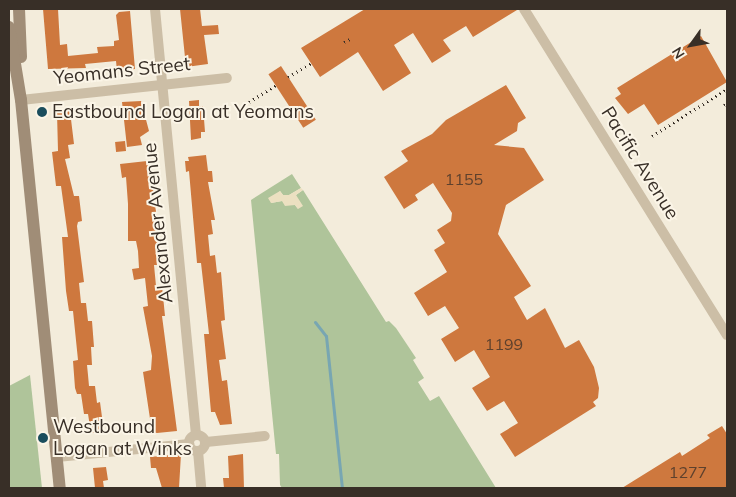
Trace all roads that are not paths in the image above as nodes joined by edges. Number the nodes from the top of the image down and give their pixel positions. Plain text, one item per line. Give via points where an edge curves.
1 (19, 9) edge
2 (155, 9) edge
3 (524, 9) edge
4 (9, 27) edge
5 (227, 78) dead end
6 (162, 83) junction
7 (21, 100) junction
8 (727, 335) edge
9 (196, 434) junction
10 (265, 436) dead end
11 (206, 442) junction
12 (189, 444) junction
13 (198, 451) junction
14 (57, 457) junction
15 (60, 488) edge
16 (202, 488) edge

1 - 7 main road
2 - 6 street, Alexander Avenue
3 - 8 street, Pacific Avenue
4 - 7 main road
5 - 6 street, Yeomans Street
6 - 7 street, Yeomans Street
6 - 9 street, Alexander Avenue
7 - 14 main road
9 - 11 street
9 - 12 street
10 - 11 street
11 - 13 street
12 - 13 street
12 - 14 street
13 - 16 street
14 - 15 main road

